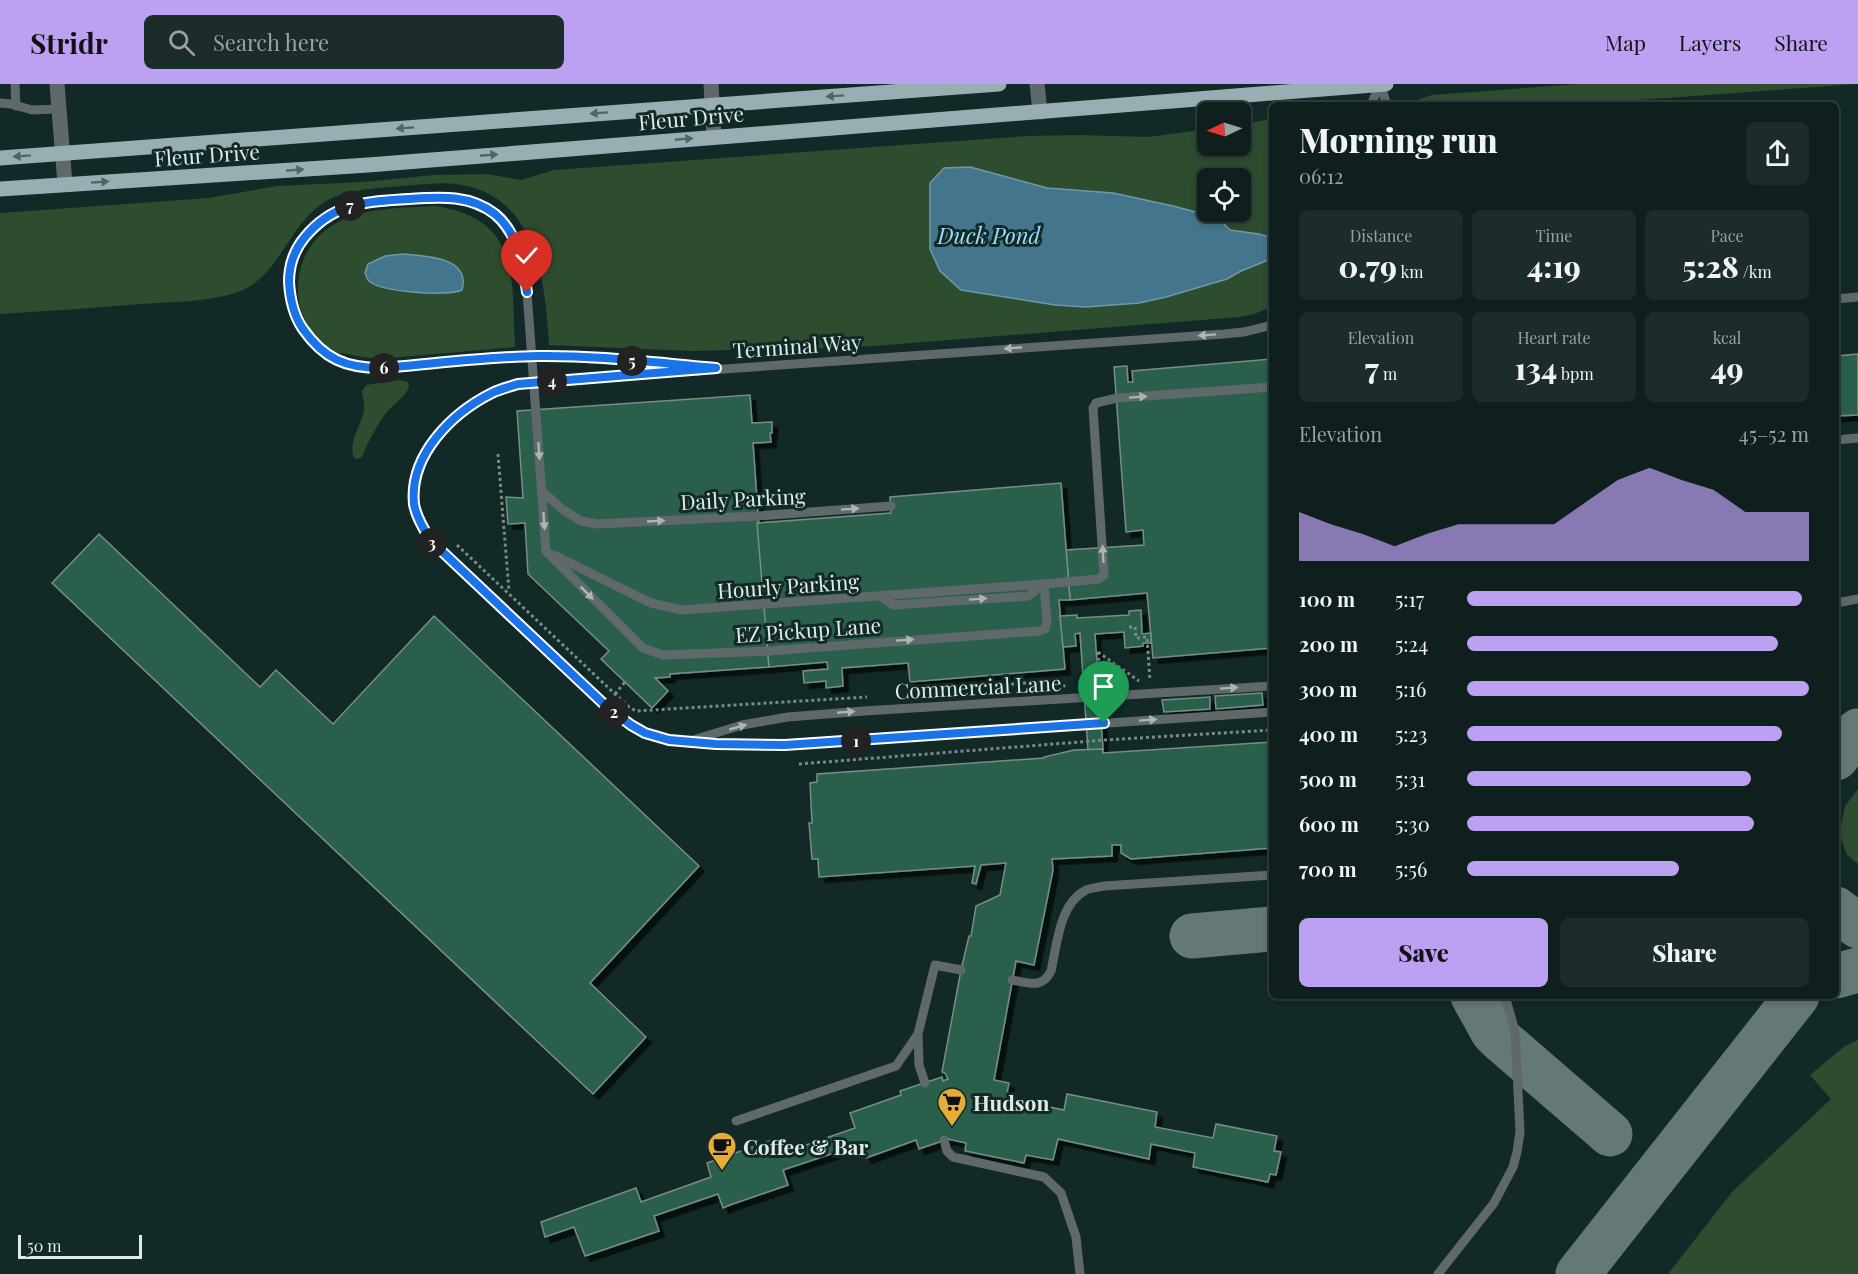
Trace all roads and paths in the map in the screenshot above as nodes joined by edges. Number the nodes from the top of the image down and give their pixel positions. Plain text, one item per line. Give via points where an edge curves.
1 (15, 84) edge
2 (57, 84) edge
3 (711, 84) edge
4 (999, 84) edge
5 (1037, 84) edge
6 (1380, 84) edge
7 (1386, 84) edge
8 (918, 87) edge
9 (876, 88) edge
10 (1372, 102) edge
11 (1387, 102) edge
12 (0, 103) edge
13 (16, 105) junction
14 (712, 105) junction
15 (58, 109) junction
16 (1040, 112) junction
17 (714, 136) junction
18 (61, 154) junction
19 (0, 158) edge
20 (64, 184) junction
21 (0, 189) edge
22 (1858, 297) edge
23 (1839, 299) edge
24 (1269, 326) edge
25 (716, 368) junction
26 (1269, 387) edge
27 (1858, 438) edge
28 (1839, 440) edge
29 (498, 454) dead end
30 (542, 491) junction
31 (891, 506) dead end
32 (457, 545) dead end
33 (546, 551) junction
34 (1044, 584) junction
35 (509, 593) junction
36 (1858, 599) edge
37 (1839, 602) edge
38 (1129, 627) dead end
39 (1150, 681) dead end
40 (625, 682) dead end
41 (1140, 682) dead end
42 (1269, 686) edge
43 (1066, 688) dead end
44 (1101, 689) dead end
45 (615, 694) junction
46 (920, 696) dead end
47 (873, 697) dead end
48 (1269, 712) edge
49 (1269, 730) edge
50 (690, 741) junction
51 (799, 764) dead end
52 (1269, 875) edge
53 (961, 970) dead end
54 (1012, 980) dead end
55 (1506, 999) edge
56 (918, 1034) junction
57 (925, 1083) dead end
58 (736, 1121) dead end
59 (944, 1140) dead end
60 (1080, 1274) edge
61 (1438, 1274) edge

1 - 13 lane
2 - 15 street
3 - 14 street
4 - 8 main road, Fleur Drive
5 - 16 street
6 - 7 main road, Fleur Drive
6 - 10 lane
6 - 11 lane
6 - 16 main road, Fleur Drive
8 - 9 main road, Fleur Drive
9 -> 14 main road, Fleur Drive
12 - 13 lane
13 - 15 lane via 32,110
14 - 17 street
14 -> 18 main road, Fleur Drive
15 - 18 street
16 - 17 main road, Fleur Drive
20 -> 17 main road, Fleur Drive via 368,165
18 -> 19 main road, Fleur Drive
18 - 20 street
20 - 21 main road, Fleur Drive
22 - 23 lane
24 -> 25 lane, Terminal Way via 1224,334
25 -> 30 lane, bridge via 550,356 516,357 381,368 348,365 311,340 301,327 290,294 293,255 318,222 360,203 444,196 470,201 496,215 510,233 525,276
25 - 50 lane, Terminal Way, bridge via 518,384 493,392 474,403 438,435 418,468 415,486 414,504 431,541 607,707 645,733
34 -> 26 lane via 1098,579 1104,575 1093,408 1096,403
27 - 28 lane
29 - 35 path
30 -> 31 lane, Daily Parking via 581,521 597,524
30 -> 33 lane
32 - 35 path
33 - 34 lane, Hourly Parking via 651,603 682,610
33 -> 34 lane, EZ Pickup Lane via 643,648 663,655 768,651 1045,629
35 - 45 path
36 - 37 lane
38 - 39 path via 1135,627 1136,638 1147,637
40 - 45 path
41 - 44 path via 1098,652
50 -> 42 lane, Commercial Lane via 742,725 788,717
43 - 46 path via 1058,680 925,692
45 - 47 path via 636,711
50 -> 48 lane, Terminal Way via 785,745
49 - 51 path
52 - 54 lane via 1086,890 1066,911 1047,979 1031,984
53 - 56 lane via 935,965
55 - 61 lane via 1515,1031 1520,1132 1517,1152 1494,1203
56 - 57 lane via 919,1065
56 - 58 lane via 896,1066
59 - 60 lane via 953,1157 1044,1176 1061,1193 1076,1237

